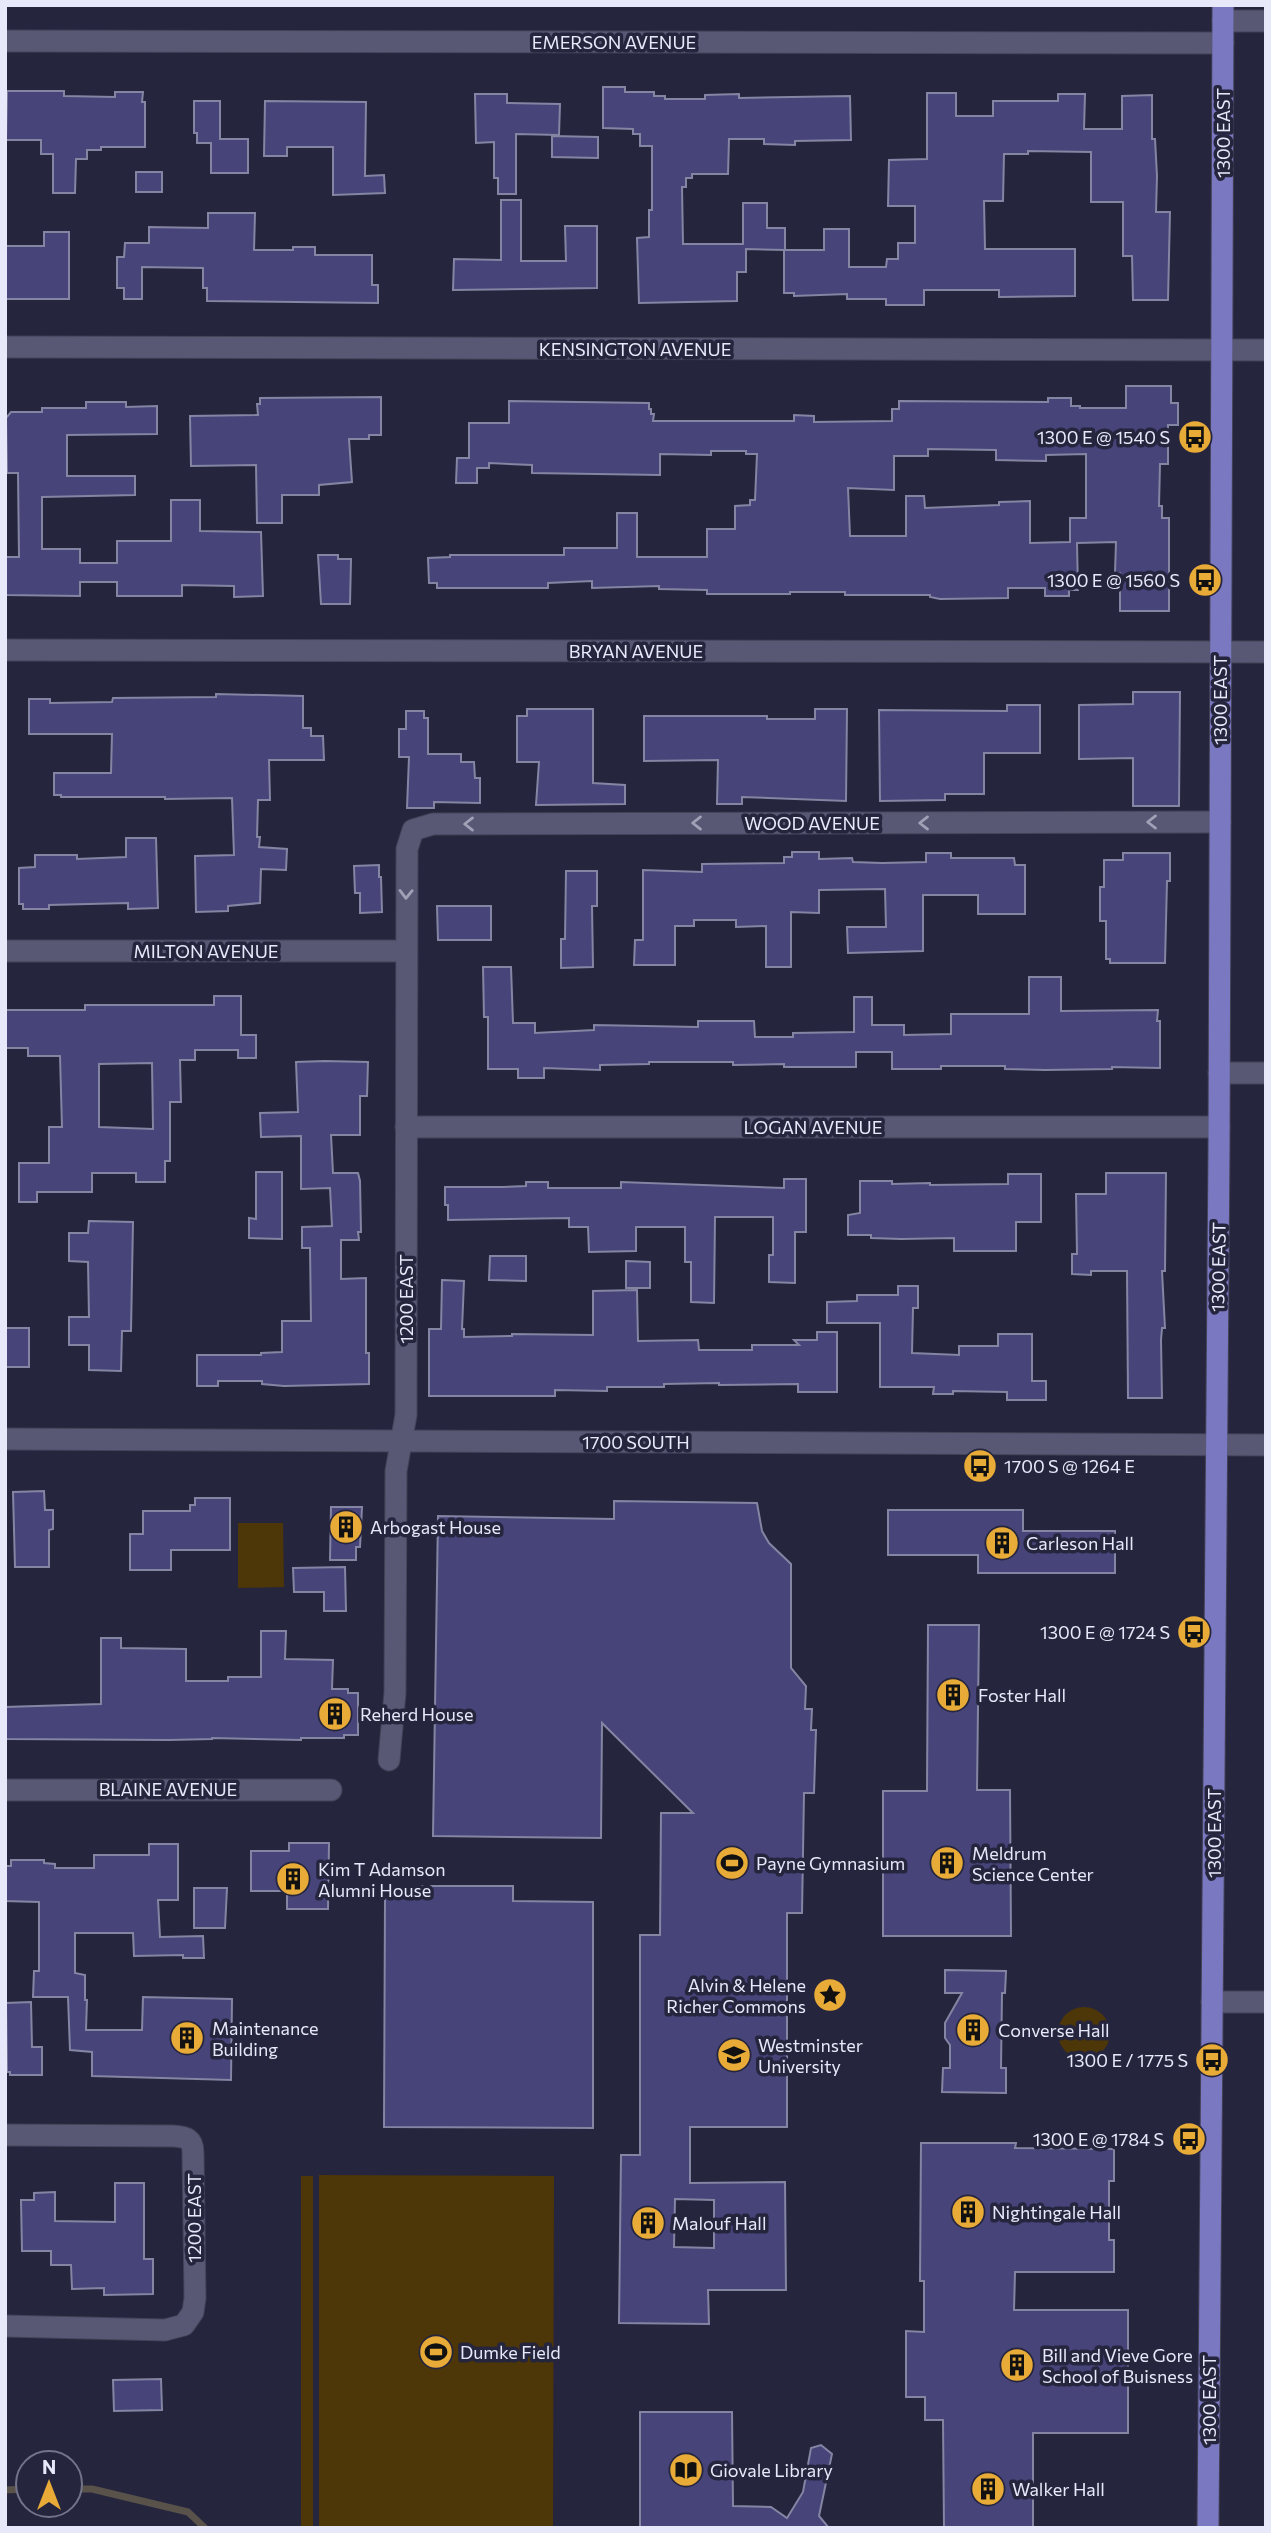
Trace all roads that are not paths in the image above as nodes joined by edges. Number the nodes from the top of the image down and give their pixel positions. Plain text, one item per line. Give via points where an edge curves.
1 (1223, 13) edge
2 (1266, 21) edge
3 (5, 41) edge
4 (1223, 43) junction
5 (5, 347) edge
6 (1222, 350) junction
7 (1266, 350) edge
8 (5, 650) edge
9 (1220, 652) junction
10 (1266, 652) edge
11 (1220, 822) junction
12 (409, 837) joint
13 (5, 951) edge
14 (406, 951) junction
15 (1219, 1073) junction
16 (1266, 1073) edge
17 (407, 1127) junction
18 (1219, 1127) junction
19 (5, 1439) edge
20 (401, 1441) junction
21 (1216, 1445) junction
22 (1266, 1446) edge
23 (389, 1760) dead end
24 (5, 1790) edge
25 (331, 1790) dead end
26 (1212, 2002) junction
27 (1266, 2002) edge
28 (5, 2135) edge
29 (5, 2326) edge
30 (1208, 2528) edge

1 - 2 street
1 - 4 main road, 1300 EAST
3 - 4 street, EMERSON AVENUE
4 - 6 main road, 1300 EAST
5 - 6 street, KENSINGTON AVENUE
6 - 7 street, KENSINGTON AVENUE
6 - 9 main road, 1300 EAST
8 - 9 street, BRYAN AVENUE
9 - 10 street, BRYAN AVENUE
9 - 11 main road, 1300 EAST
11 -> 12 street, WOOD AVENUE via 433,824 413,830
11 - 15 main road, 1300 EAST
12 -> 14 street, 1200 EAST
13 - 14 street, MILTON AVENUE
14 - 17 street, 1200 EAST
15 - 16 street
15 - 18 main road, 1300 EAST
17 - 18 street, LOGAN AVENUE
17 - 20 street, 1200 EAST via 406,1415
18 - 21 main road, 1300 EAST
19 - 20 street, 1700 SOUTH
20 - 21 street, 1700 SOUTH
20 - 23 street, 1200 EAST via 396,1471 395,1693
21 - 22 street, 1700 SOUTH
21 - 26 main road, 1300 EAST
24 - 25 street, BLAINE AVENUE
26 - 27 street
26 - 30 main road, 1300 EAST
28 - 29 street, 1200 EAST via 161,2136 185,2137 192,2142 195,2298 184,2325 165,2330

